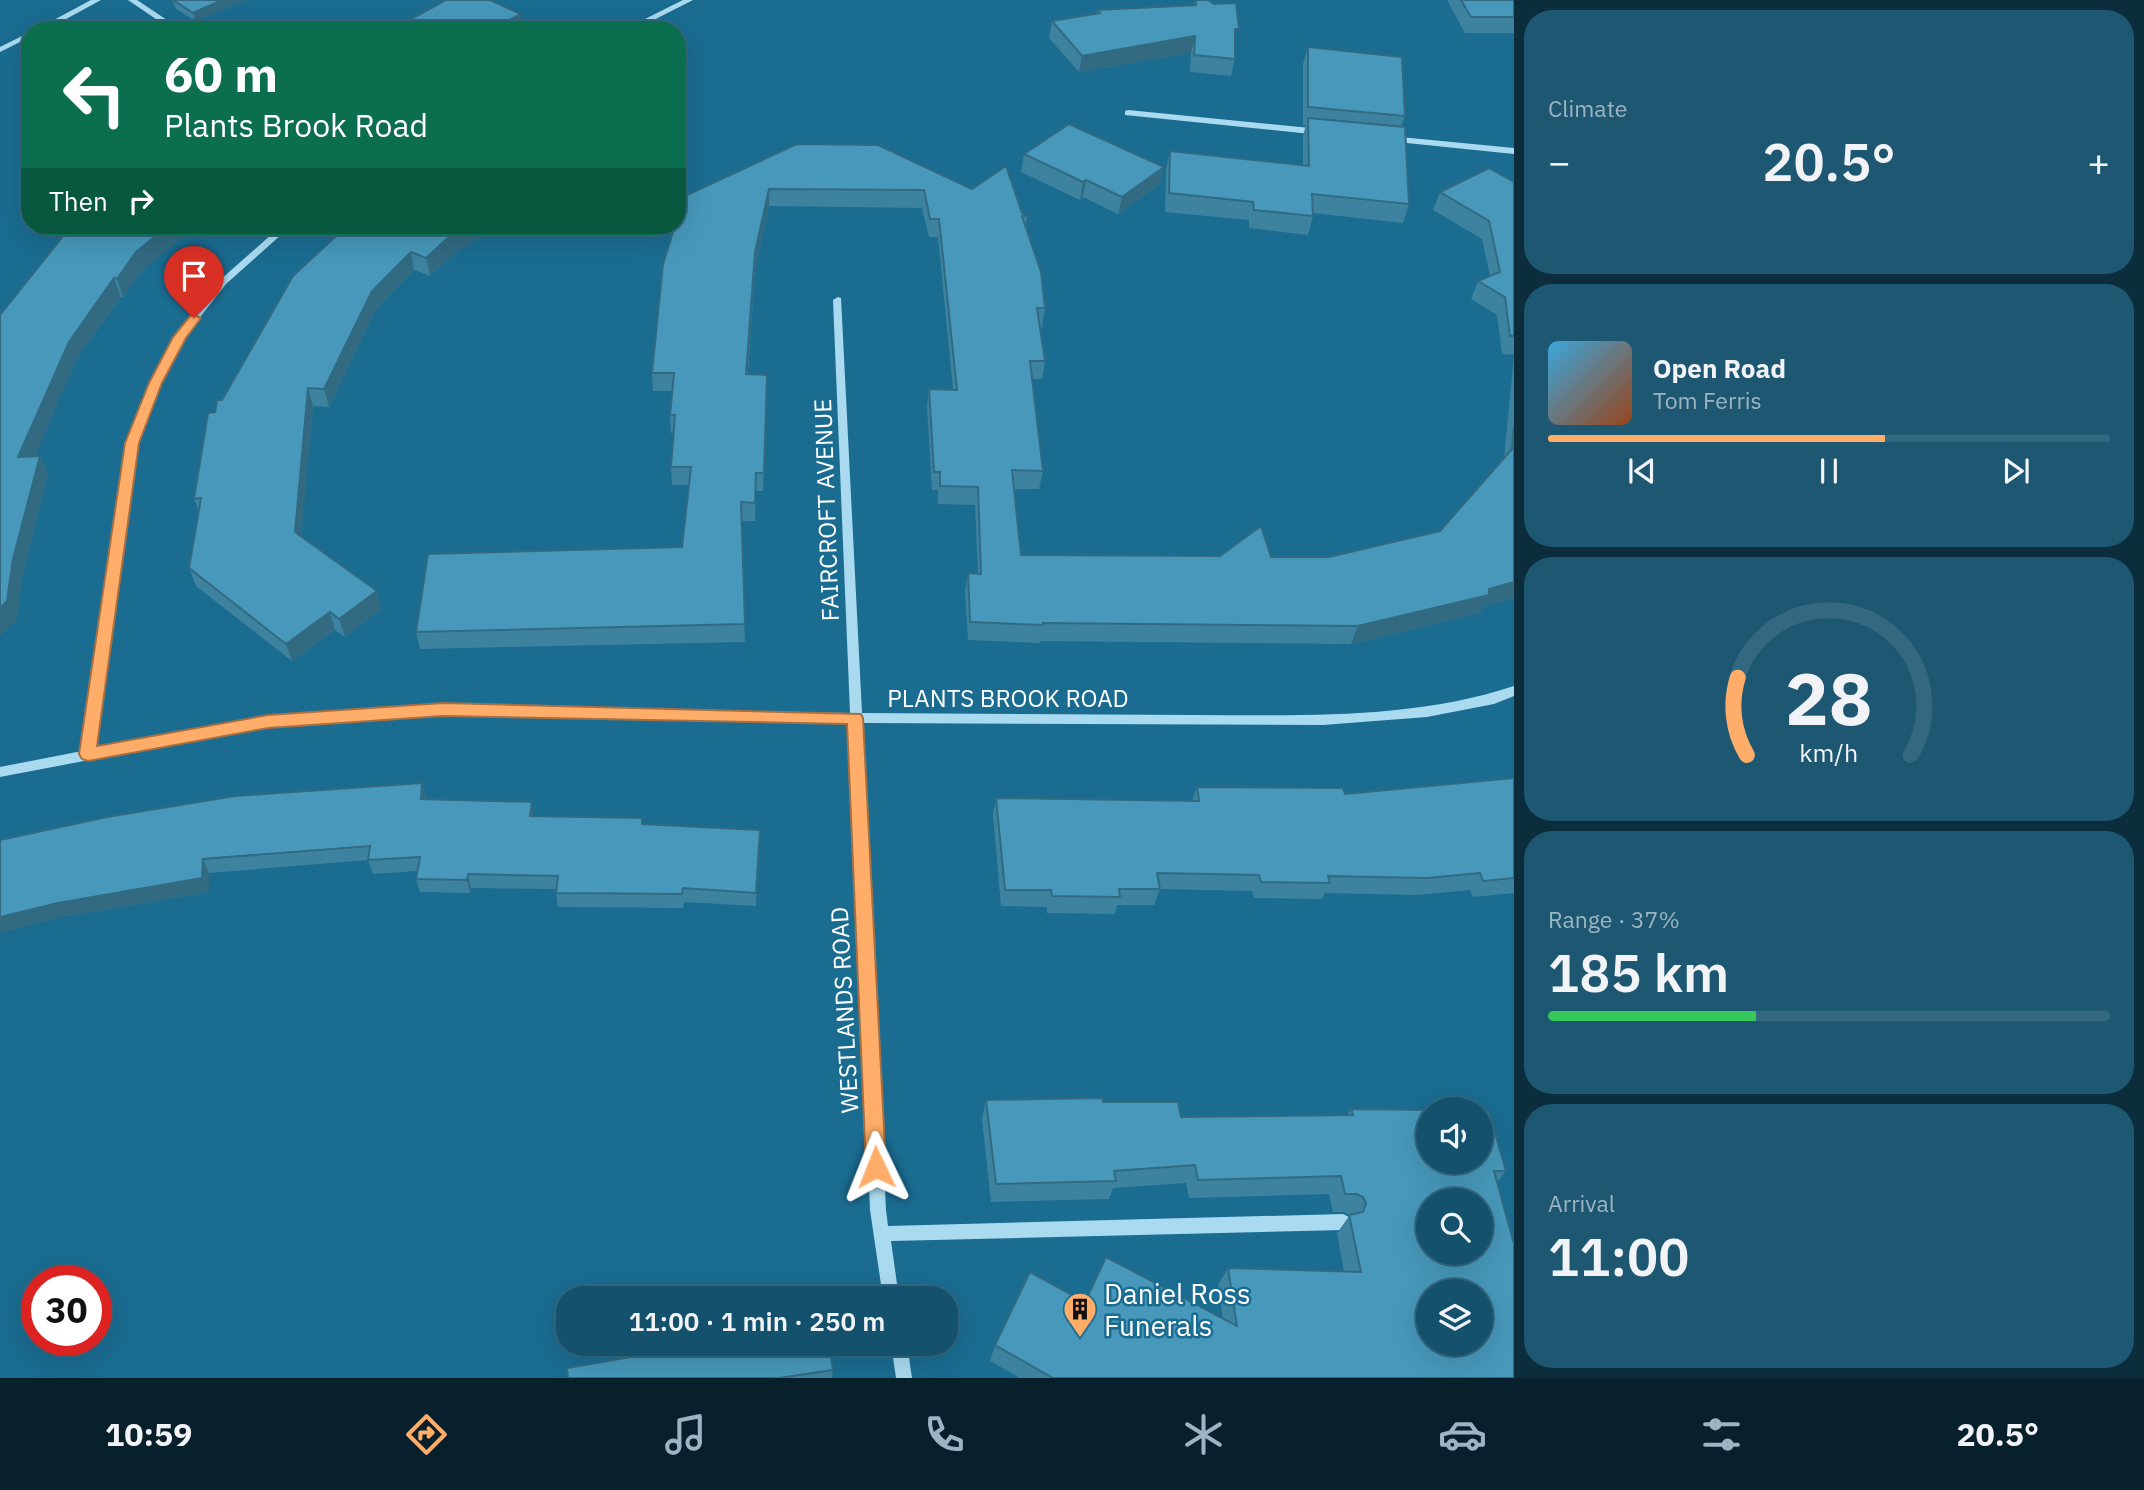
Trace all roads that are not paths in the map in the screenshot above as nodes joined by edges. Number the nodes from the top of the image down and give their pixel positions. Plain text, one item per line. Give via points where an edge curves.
1 (97, 0) edge
2 (132, 0) edge
3 (689, 0) edge
4 (56, 21) edge
5 (164, 21) edge
6 (646, 21) edge
7 (21, 39) edge
8 (0, 50) edge
9 (1128, 113) dead end
10 (1335, 134) edge
11 (1376, 138) edge
12 (1514, 151) edge
13 (276, 235) edge
14 (838, 300) dead end
15 (1514, 691) edge
16 (855, 718) junction
17 (88, 754) junction
18 (0, 772) edge
19 (1343, 1222) edge
20 (881, 1234) junction
21 (889, 1286) edge
22 (900, 1356) edge
23 (904, 1378) edge

1 - 4 street
2 - 5 street
3 - 6 street
7 - 8 street
9 - 10 street
11 - 12 street
13 - 17 street via 223,282 180,337 155,383 132,443
14 - 16 street, FAIRCROFT AVENUE
15 - 16 street, PLANTS BROOK ROAD via 1427,712 1323,720
16 - 17 street, PLANTS BROOK ROAD via 443,709 268,721
16 - 20 street, WESTLANDS ROAD
17 - 18 street, PLANTS BROOK ROAD
19 - 20 street
20 - 21 street, WESTLANDS ROAD
22 - 23 street

